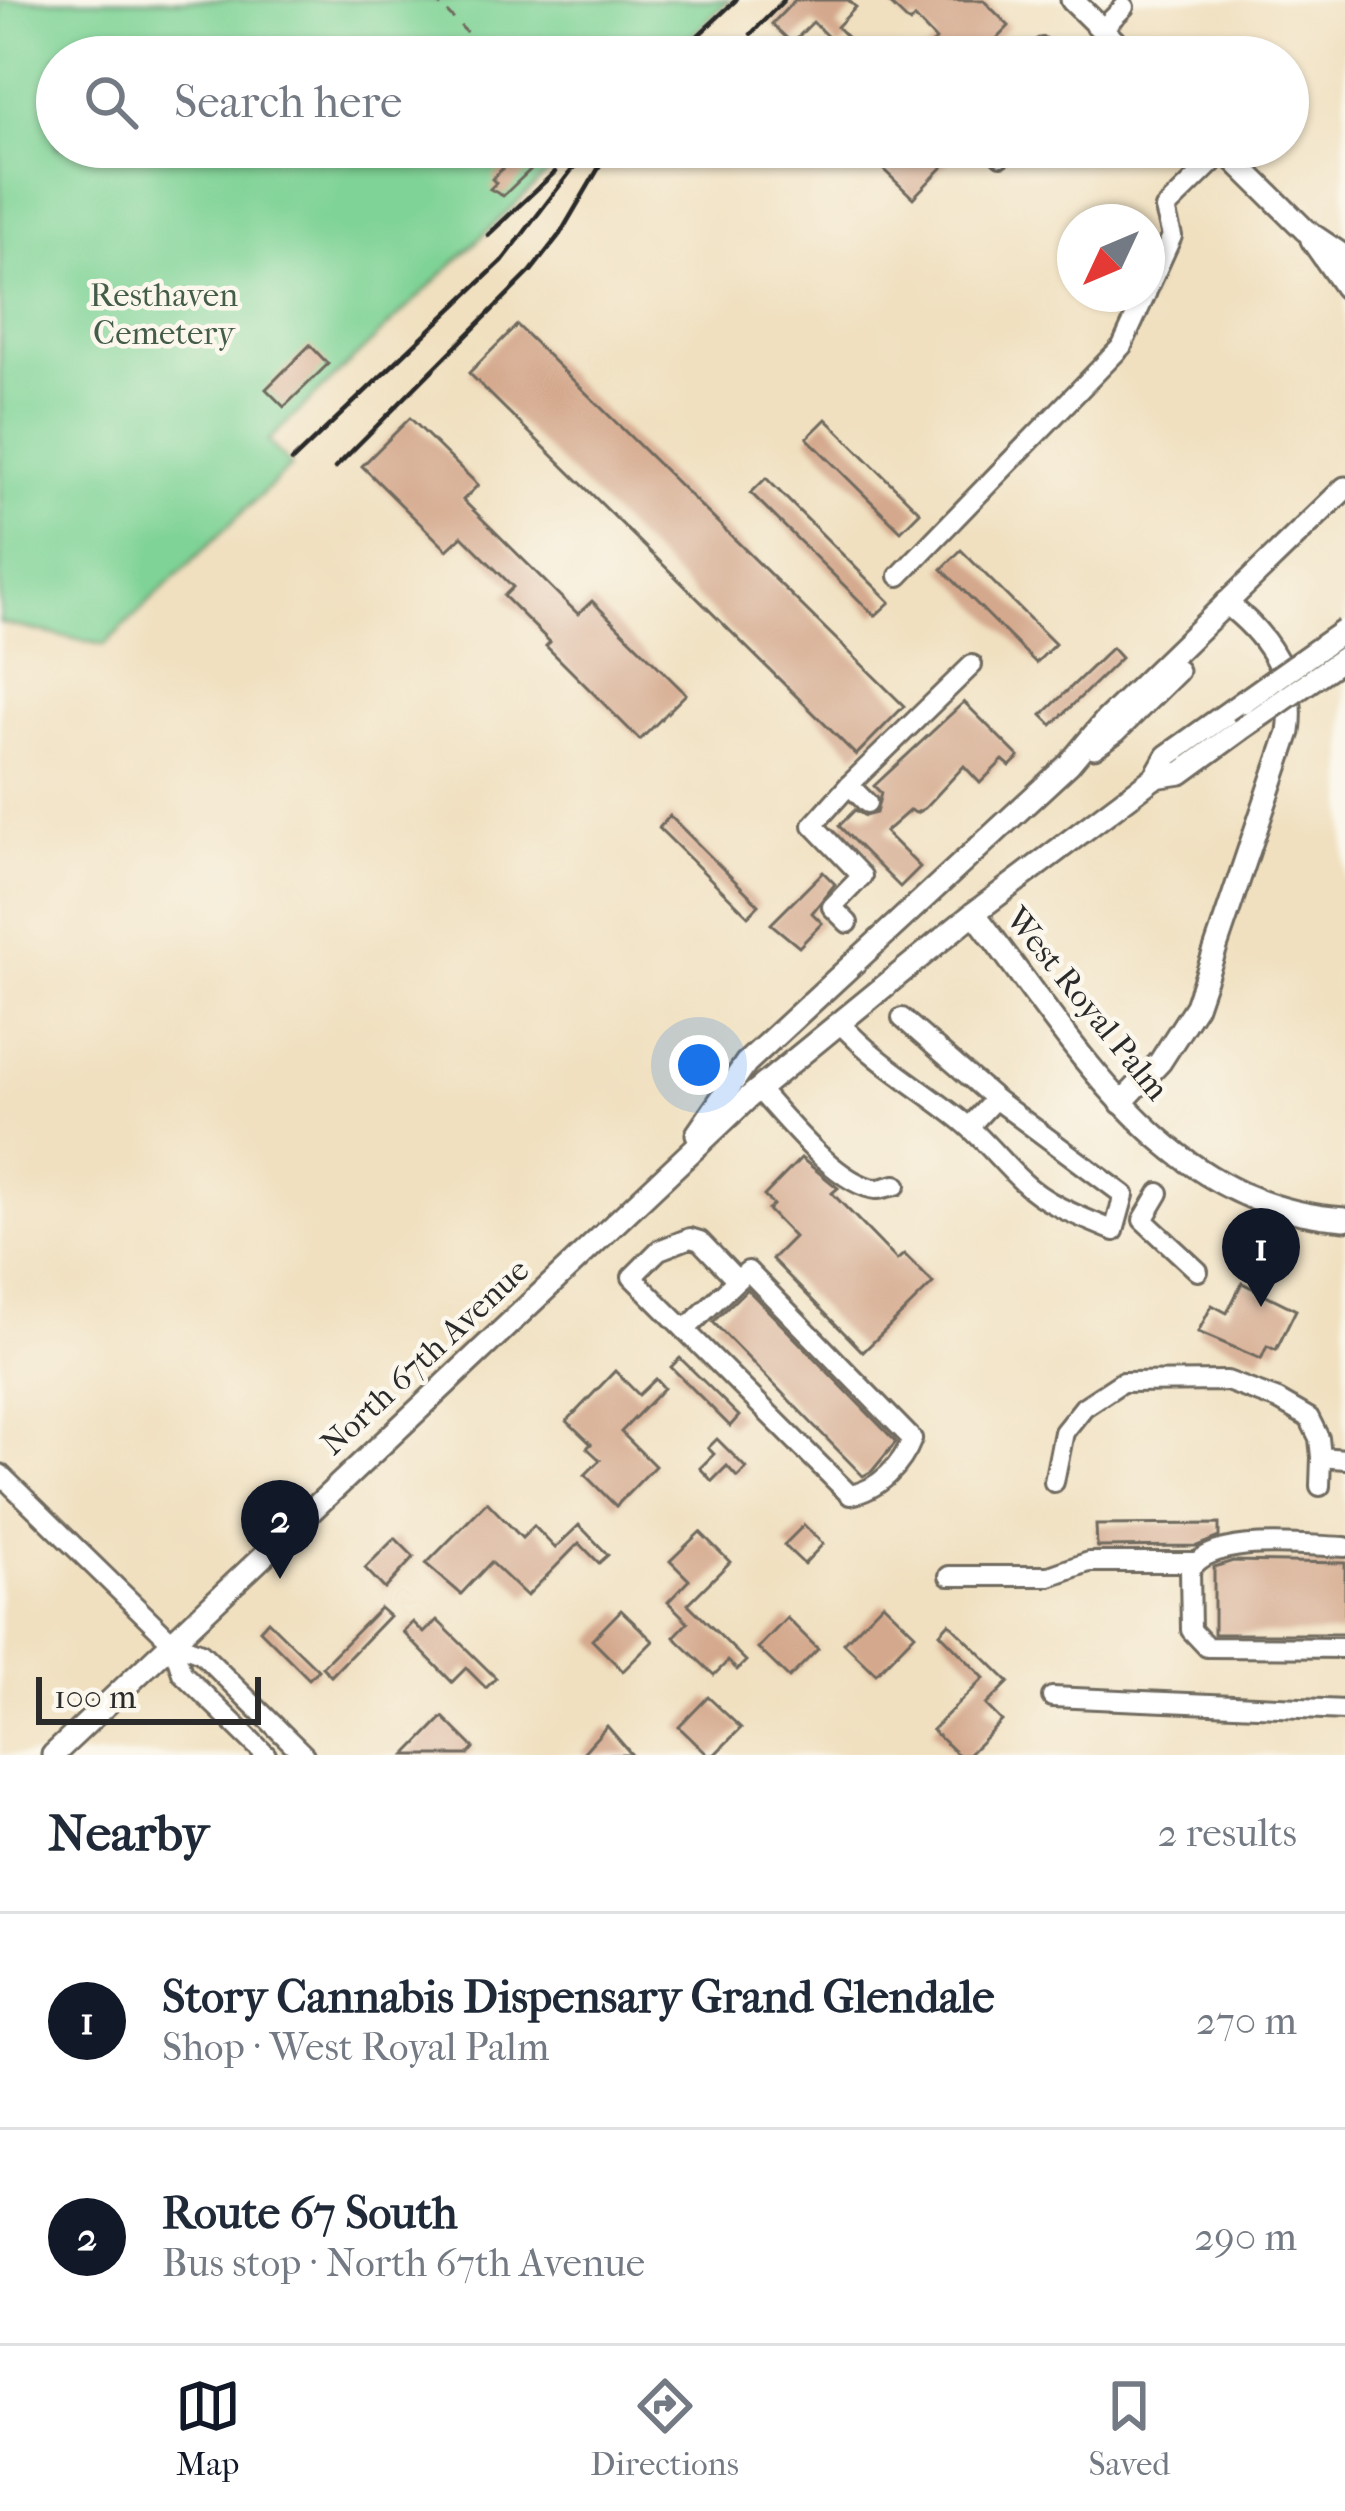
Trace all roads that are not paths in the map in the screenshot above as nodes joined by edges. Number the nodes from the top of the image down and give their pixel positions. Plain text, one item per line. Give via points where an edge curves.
1 (1072, 0) edge
2 (1124, 7) dead end
3 (1102, 29) junction
4 (1109, 36) edge
5 (1205, 168) edge
6 (1244, 168) edge
7 (1165, 209) edge
8 (1165, 209) edge
9 (1305, 230) junction
10 (1165, 251) edge
11 (1345, 257) edge
12 (1345, 287) edge
13 (1137, 312) edge
14 (1345, 488) edge
15 (899, 576) dead end
16 (1226, 602) junction
17 (1345, 630) edge
18 (1345, 657) edge
19 (972, 665) dead end
20 (1155, 776) junction
21 (849, 785) junction
22 (867, 802) dead end
23 (974, 913) junction
24 (848, 923) dead end
25 (902, 1018) dead end
26 (839, 1022) junction
27 (758, 1089) junction
28 (995, 1100) junction
29 (1121, 1103) junction
30 (970, 1127) junction
31 (684, 1155) junction
32 (896, 1185) dead end
33 (1159, 1193) dead end
34 (1345, 1219) edge
35 (1198, 1271) dead end
36 (736, 1280) junction
37 (686, 1330) junction
38 (1321, 1457) junction
39 (1345, 1460) edge
40 (0, 1474) edge
41 (1054, 1482) dead end
42 (1320, 1486) dead end
43 (1345, 1547) edge
44 (1195, 1562) junction
45 (949, 1576) dead end
46 (172, 1642) junction
47 (1345, 1648) edge
48 (1052, 1697) dead end
49 (1345, 1710) edge
50 (53, 1755) edge
51 (266, 1755) edge
52 (304, 1755) edge

1 - 3 main road
2 - 3 street
3 - 4 main road
5 - 7 street
6 - 9 main road
8 - 10 street via 1172,236
9 - 11 main road
9 - 12 main road
13 - 15 street via 1122,346
14 - 16 main road, North 67th Avenue
16 - 29 main road via 1284,672 1289,732 1196,1006
16 - 31 main road, North 67th Avenue via 1070,764 746,1063
17 - 20 main road, North 67th Avenue, bridge via 1167,756
18 - 20 main road, North 67th Avenue, bridge via 1181,772
19 - 21 street
20 - 23 main road, North 67th Avenue
21 - 22 street
21 - 24 street via 813,825 862,876 832,908
23 - 26 main road, North 67th Avenue
23 - 29 main road, West Royal Palm
25 - 28 street
26 - 27 main road, North 67th Avenue
26 - 30 street via 906,1084
27 - 31 main road, North 67th Avenue
27 - 32 street via 854,1180 877,1189
28 - 30 street
28 - 30 street via 1124,1195 1114,1231 1051,1203
29 - 34 main road, West Royal Palm via 1229,1190 1298,1214
31 - 46 main road, North 67th Avenue
33 - 35 street via 1143,1220
36 - 37 street
36 - 37 street via 690,1238 659,1250 632,1277
36 - 37 street via 748,1271 912,1438 891,1472 850,1495
38 - 39 street
38 - 41 street via 1309,1418 1278,1400 1227,1381 1122,1382 1064,1432
38 - 42 street
40 - 46 street
43 - 44 street via 1244,1544
44 - 45 street via 1089,1562 1049,1576
44 - 47 street via 1191,1630 1207,1646
46 - 50 main road, North 67th Avenue
46 - 51 street via 182,1673
46 - 52 street via 201,1653
48 - 49 street

